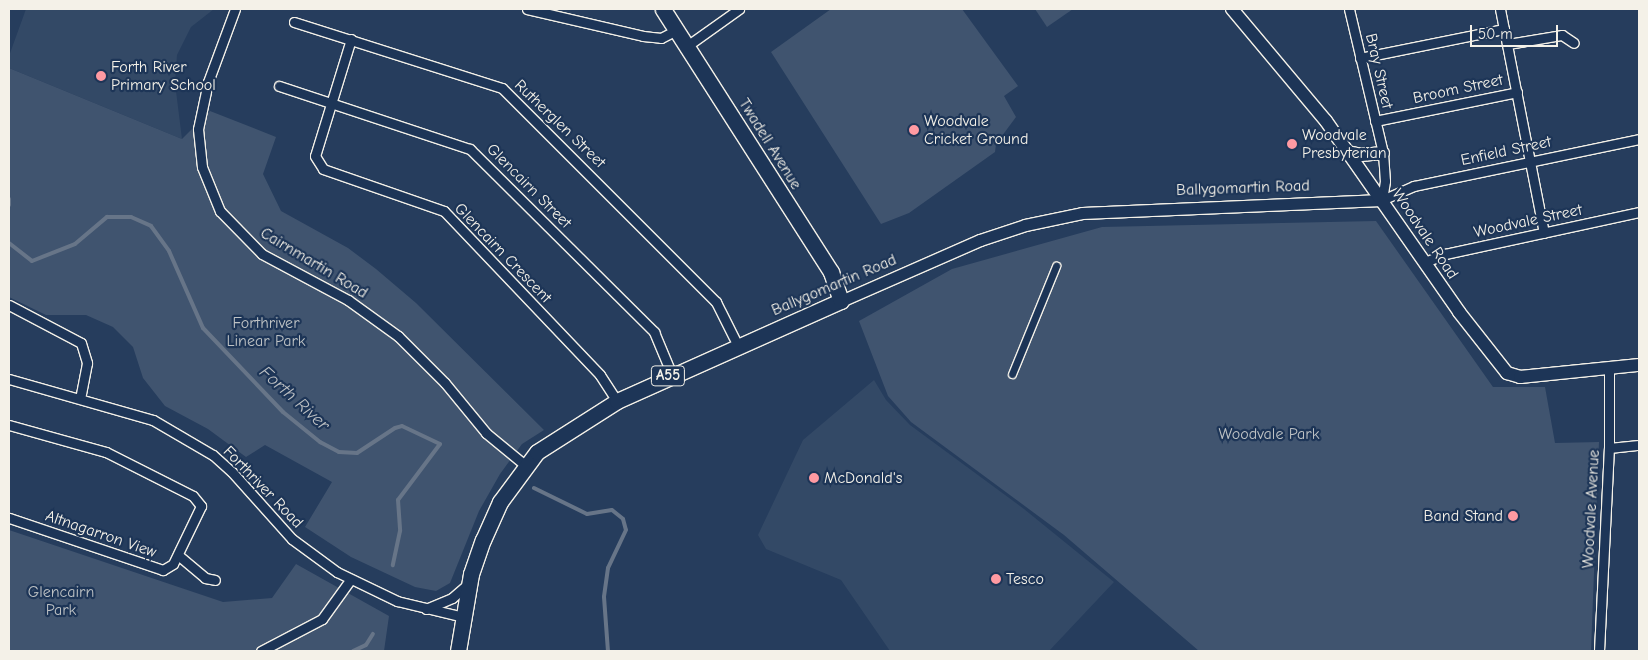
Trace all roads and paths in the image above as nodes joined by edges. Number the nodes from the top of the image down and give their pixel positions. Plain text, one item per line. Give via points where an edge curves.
1 (235, 9) edge
2 (527, 9) edge
3 (663, 9) edge
4 (739, 9) edge
5 (1232, 9) edge
6 (1349, 9) edge
7 (1500, 9) edge
8 (294, 22) dead end
9 (1504, 29) junction
10 (677, 30) junction
11 (350, 39) junction
12 (1574, 43) dead end
13 (1508, 44) junction
14 (687, 46) junction
15 (1360, 58) junction
16 (279, 86) dead end
17 (1517, 92) junction
18 (331, 103) junction
19 (1375, 121) junction
20 (1639, 139) edge
21 (1348, 152) junction
22 (1382, 153) junction
23 (1530, 161) junction
24 (1382, 200) junction
25 (1639, 212) edge
26 (1544, 233) junction
27 (1424, 262) junction
28 (1056, 266) dead end
29 (841, 301) junction
30 (9, 305) edge
31 (738, 346) junction
32 (1639, 365) edge
33 (1609, 368) junction
34 (1012, 374) dead end
35 (672, 375) junction
36 (9, 379) edge
37 (80, 398) junction
38 (617, 401) junction
39 (9, 425) edge
40 (1639, 446) edge
41 (1609, 448) junction
42 (525, 465) junction
43 (9, 518) edge
44 (178, 555) junction
45 (215, 580) dead end
46 (350, 580) junction
47 (469, 584) junction
48 (426, 609) junction
49 (462, 617) junction
50 (261, 651) edge
51 (458, 651) edge
52 (1599, 651) edge

1 - 42 street, Cairnmartin Road via 208,82 198,129 202,167 220,211 262,254 348,300 398,336 445,383 486,433
2 - 10 street via 643,36 661,38
3 - 10 highway, Twadell Avenue
4 - 14 street
5 - 21 main road, Woodvale Road
6 - 15 street, Bray Street
7 - 9 street
8 - 11 street, Rutherglen Street
9 - 13 street
9 - 15 street
10 - 14 highway, Twadell Avenue
11 - 18 street, Glencairn Crescent
11 - 31 street, Rutherglen Street via 502,88 716,302
12 - 13 street via 1562,35
13 - 17 street
14 - 29 highway, Twadell Avenue via 831,272
15 - 19 street, Bray Street
16 - 18 street, Glencairn Street
17 - 19 street, Broom Street
17 - 23 street
18 - 35 street, Glencairn Street via 470,149 654,332
18 - 38 street, Glencairn Crescent via 314,156 323,169 444,211 600,375
19 - 22 street, Bray Street
20 - 23 street, Enfield Street
21 - 22 main road via 1361,155
21 - 24 main road, Woodvale Road
22 - 24 street, Bray Street via 1385,181
23 - 24 street, Enfield Street via 1405,189
23 - 26 street
24 - 27 main road, Woodvale Road
24 - 29 street, Ballygomartin Road via 1082,213 980,240
25 - 26 street, Woodvale Street
26 - 27 street, Woodvale Street via 1445,254
27 - 33 main road, Woodvale Road via 1507,373 1520,377
28 - 34 street
29 - 31 highway, Ballygomartin Road / A55
30 - 37 street via 80,344 87,364
31 - 35 highway, Ballygomartin Road / A55
32 - 33 main road, Woodvale Road
33 - 41 street, Woodvale Avenue
35 - 38 highway, Ballygomartin Road / A55
36 - 37 street, Forthriver Road
37 - 46 street, Forthriver Road via 153,420 193,442 232,472 292,539
38 - 42 highway, Ballygomartin Road / A55 via 548,444
39 - 44 street via 106,452 194,496 201,511
40 - 41 street
41 - 52 street, Woodvale Avenue
42 - 47 highway, Ballygomartin Road / A55 via 500,502
43 - 44 street, Altnagarron View via 157,569 168,568
44 - 45 street via 205,578
46 - 48 street, Forthriver Road
46 - 50 street via 322,619
47 - 48 street via 452,598
47 - 49 highway, Ballygomartin Road / A55
48 - 49 street, Forthriver Road
49 - 51 highway, Ballygomartin Road / A55

